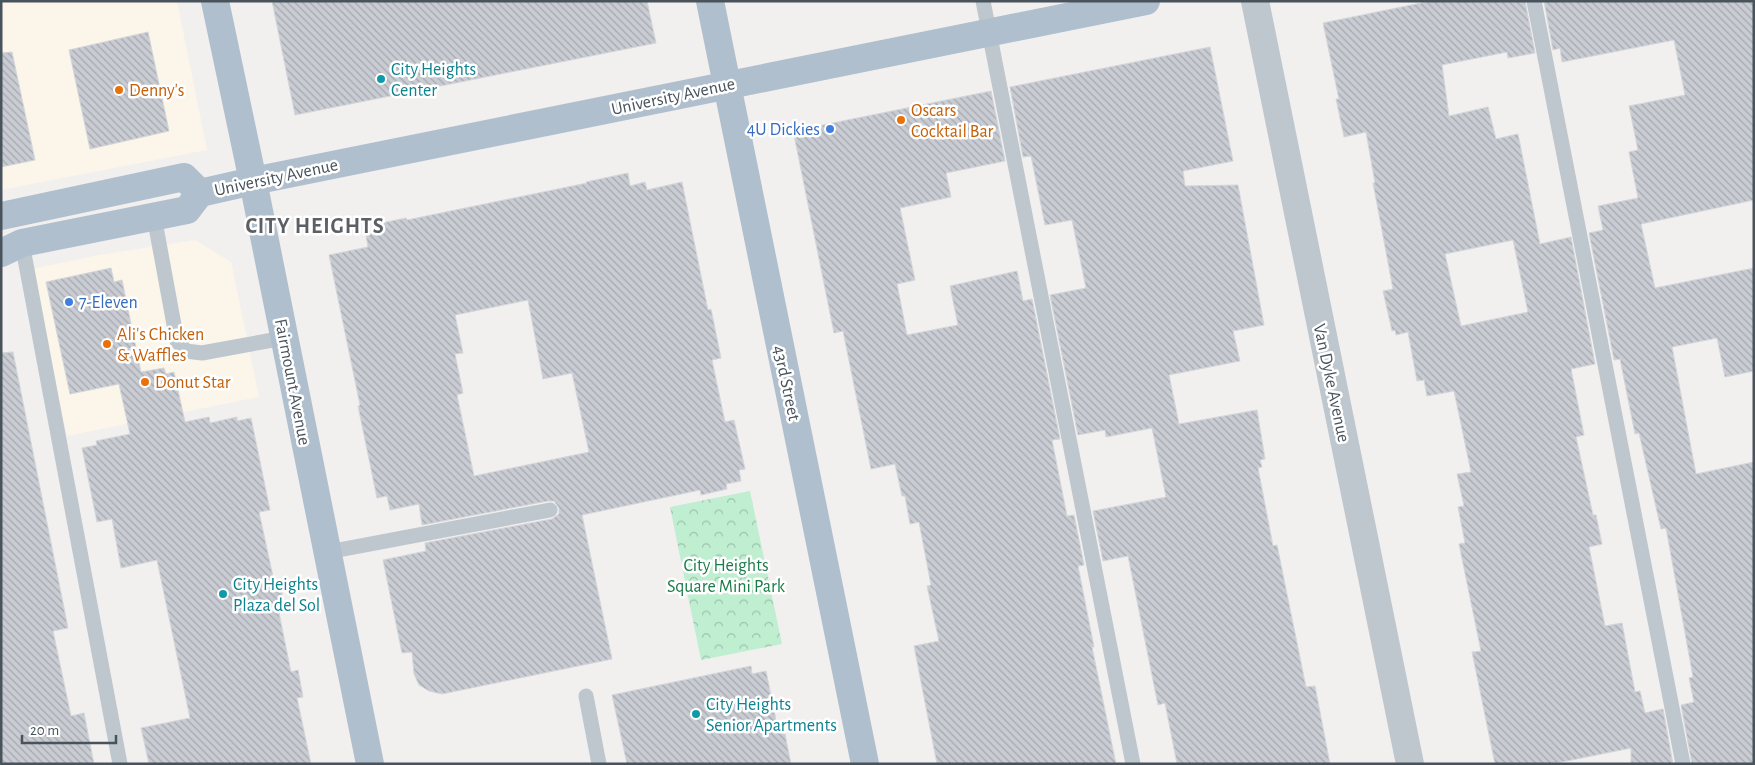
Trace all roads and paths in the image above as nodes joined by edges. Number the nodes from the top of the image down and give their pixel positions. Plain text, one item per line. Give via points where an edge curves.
1 (215, 1) edge
2 (710, 1) edge
3 (983, 1) edge
4 (1146, 1) edge
5 (1256, 1) edge
6 (1534, 1) edge
7 (990, 32) junction
8 (727, 85) junction
9 (253, 181) junction
10 (200, 193) junction
11 (1, 216) edge
12 (154, 216) junction
13 (11, 248) edge
14 (284, 338) junction
15 (550, 510) dead end
16 (328, 552) junction
17 (586, 696) dead end
18 (120, 764) edge
19 (370, 764) edge
20 (599, 764) edge
21 (865, 764) edge
22 (1133, 764) edge
23 (1410, 764) edge
24 (1682, 764) edge

1 - 9 main road, Fairmount Avenue
2 - 8 main road, 43rd Street
3 - 7 lane
4 - 7 main road, University Avenue
5 - 23 street, Van Dyke Avenue
6 - 24 lane
7 - 8 main road, University Avenue
7 - 22 lane
8 - 9 main road, University Avenue
8 - 21 main road, 43rd Street
9 - 10 main road, University Avenue
9 - 14 main road, Fairmount Avenue
10 - 11 main road, University Avenue via 184,177
10 - 12 main road, University Avenue via 187,210
12 - 13 main road, University Avenue
12 - 14 lane via 177,341 186,351 202,353
13 - 18 lane
14 - 16 main road, Fairmount Avenue
15 - 16 lane
16 - 19 main road, Fairmount Avenue
17 - 20 lane

